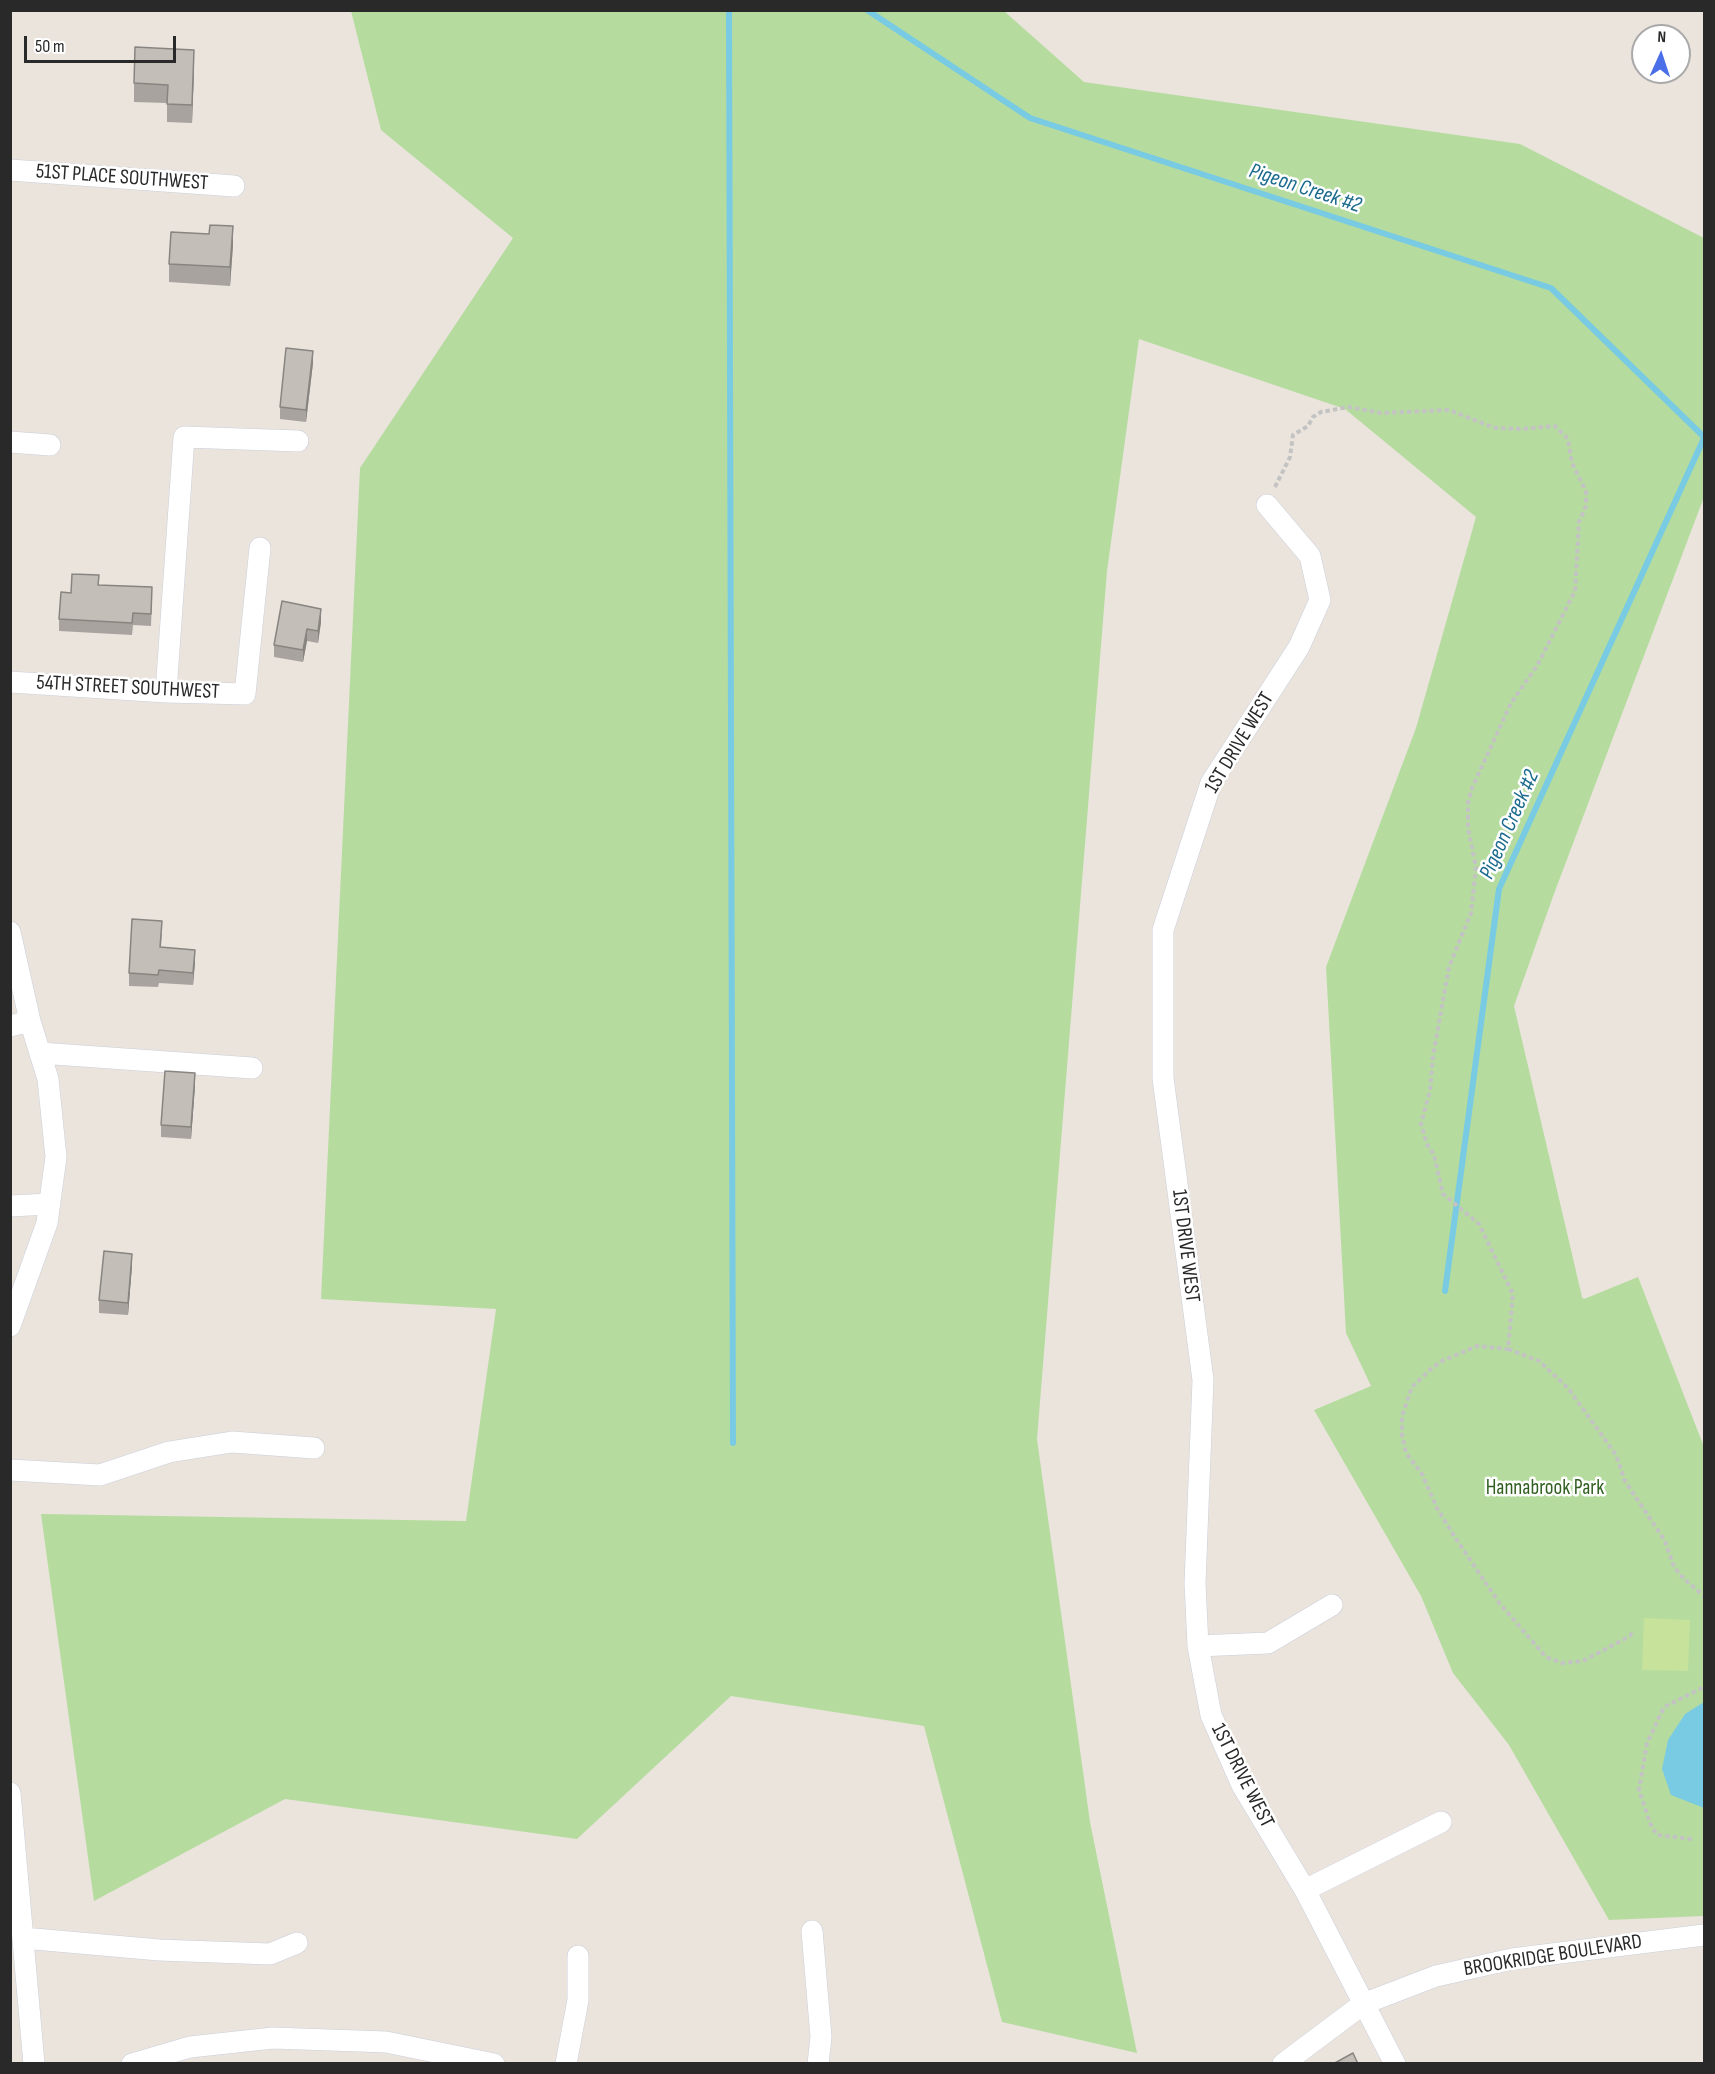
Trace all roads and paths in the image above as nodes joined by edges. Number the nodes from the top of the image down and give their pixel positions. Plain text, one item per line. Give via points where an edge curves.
1 (10, 170) edge
2 (234, 186) dead end
3 (298, 441) dead end
4 (10, 442) edge
5 (50, 445) dead end
6 (1267, 505) joint
7 (260, 548) dead end
8 (10, 682) edge
9 (166, 692) junction
10 (10, 932) edge
11 (20, 1023) edge
12 (40, 1053) junction
13 (252, 1068) dead end
14 (50, 1204) junction
15 (10, 1206) edge
16 (10, 1326) edge
17 (1508, 1349) junction
18 (314, 1448) dead end
19 (10, 1470) edge
20 (1704, 1596) edge
21 (1332, 1605) dead end
22 (1633, 1631) dead end
23 (1198, 1646) junction
24 (1704, 1687) edge
25 (10, 1793) edge
26 (1440, 1822) dead end
27 (1692, 1839) dead end
28 (1305, 1890) junction
29 (812, 1931) dead end
30 (1704, 1935) edge
31 (23, 1938) junction
32 (297, 1942) dead end
33 (578, 1956) dead end
34 (1363, 2004) junction
35 (34, 2064) edge
36 (132, 2064) edge
37 (494, 2064) edge
38 (566, 2064) edge
39 (818, 2064) edge
40 (1283, 2064) edge
41 (1395, 2064) edge

1 - 2 street, 51ST PLACE SOUTHWEST
3 - 9 street via 184,437
4 - 5 street
6 - 17 path via 1290,457 1293,435 1321,412 1349,407 1381,413 1449,410 1495,428 1555,426 1568,439 1572,463 1586,491 1586,506 1579,522 1575,591 1537,666 1511,703 1468,803 1468,828 1476,867 1471,913 1449,967 1421,1125 1434,1155 1443,1194 1479,1224 1514,1294
6 - 23 street, 1ST DRIVE WEST via 1310,556 1320,600 1299,647 1211,783 1162,930 1163,1078 1203,1380 1195,1583
7 - 9 street, 54TH STREET SOUTHWEST via 245,694
8 - 9 street, 54TH STREET SOUTHWEST
10 - 11 street
11 - 12 street
12 - 13 street
12 - 14 street via 48,1079 56,1157
14 - 15 street
14 - 16 street
17 - 20 path via 1539,1361 1568,1388 1616,1455 1625,1481 1665,1541 1674,1567
17 - 22 path via 1477,1346 1442,1360 1412,1387 1402,1416 1406,1454 1422,1474 1437,1508 1493,1594 1546,1658 1562,1663 1583,1661
18 - 19 street via 232,1442 169,1452 100,1474
21 - 23 street via 1268,1643
23 - 28 street, 1ST DRIVE WEST via 1211,1715 1242,1785
24 - 27 path via 1664,1707 1647,1743 1639,1790 1657,1835
25 - 31 street
26 - 28 street
28 - 34 street, 1ST DRIVE WEST
29 - 39 street via 820,2037
30 - 34 street, BROOKRIDGE BOULEVARD via 1512,1959 1436,1976
31 - 32 street via 159,1950 270,1954
31 - 35 street
33 - 38 street via 578,2000
34 - 40 street, BROOKRIDGE BOULEVARD
34 - 41 street, 1ST DRIVE WEST
36 - 37 street via 190,2047 273,2038 386,2042

